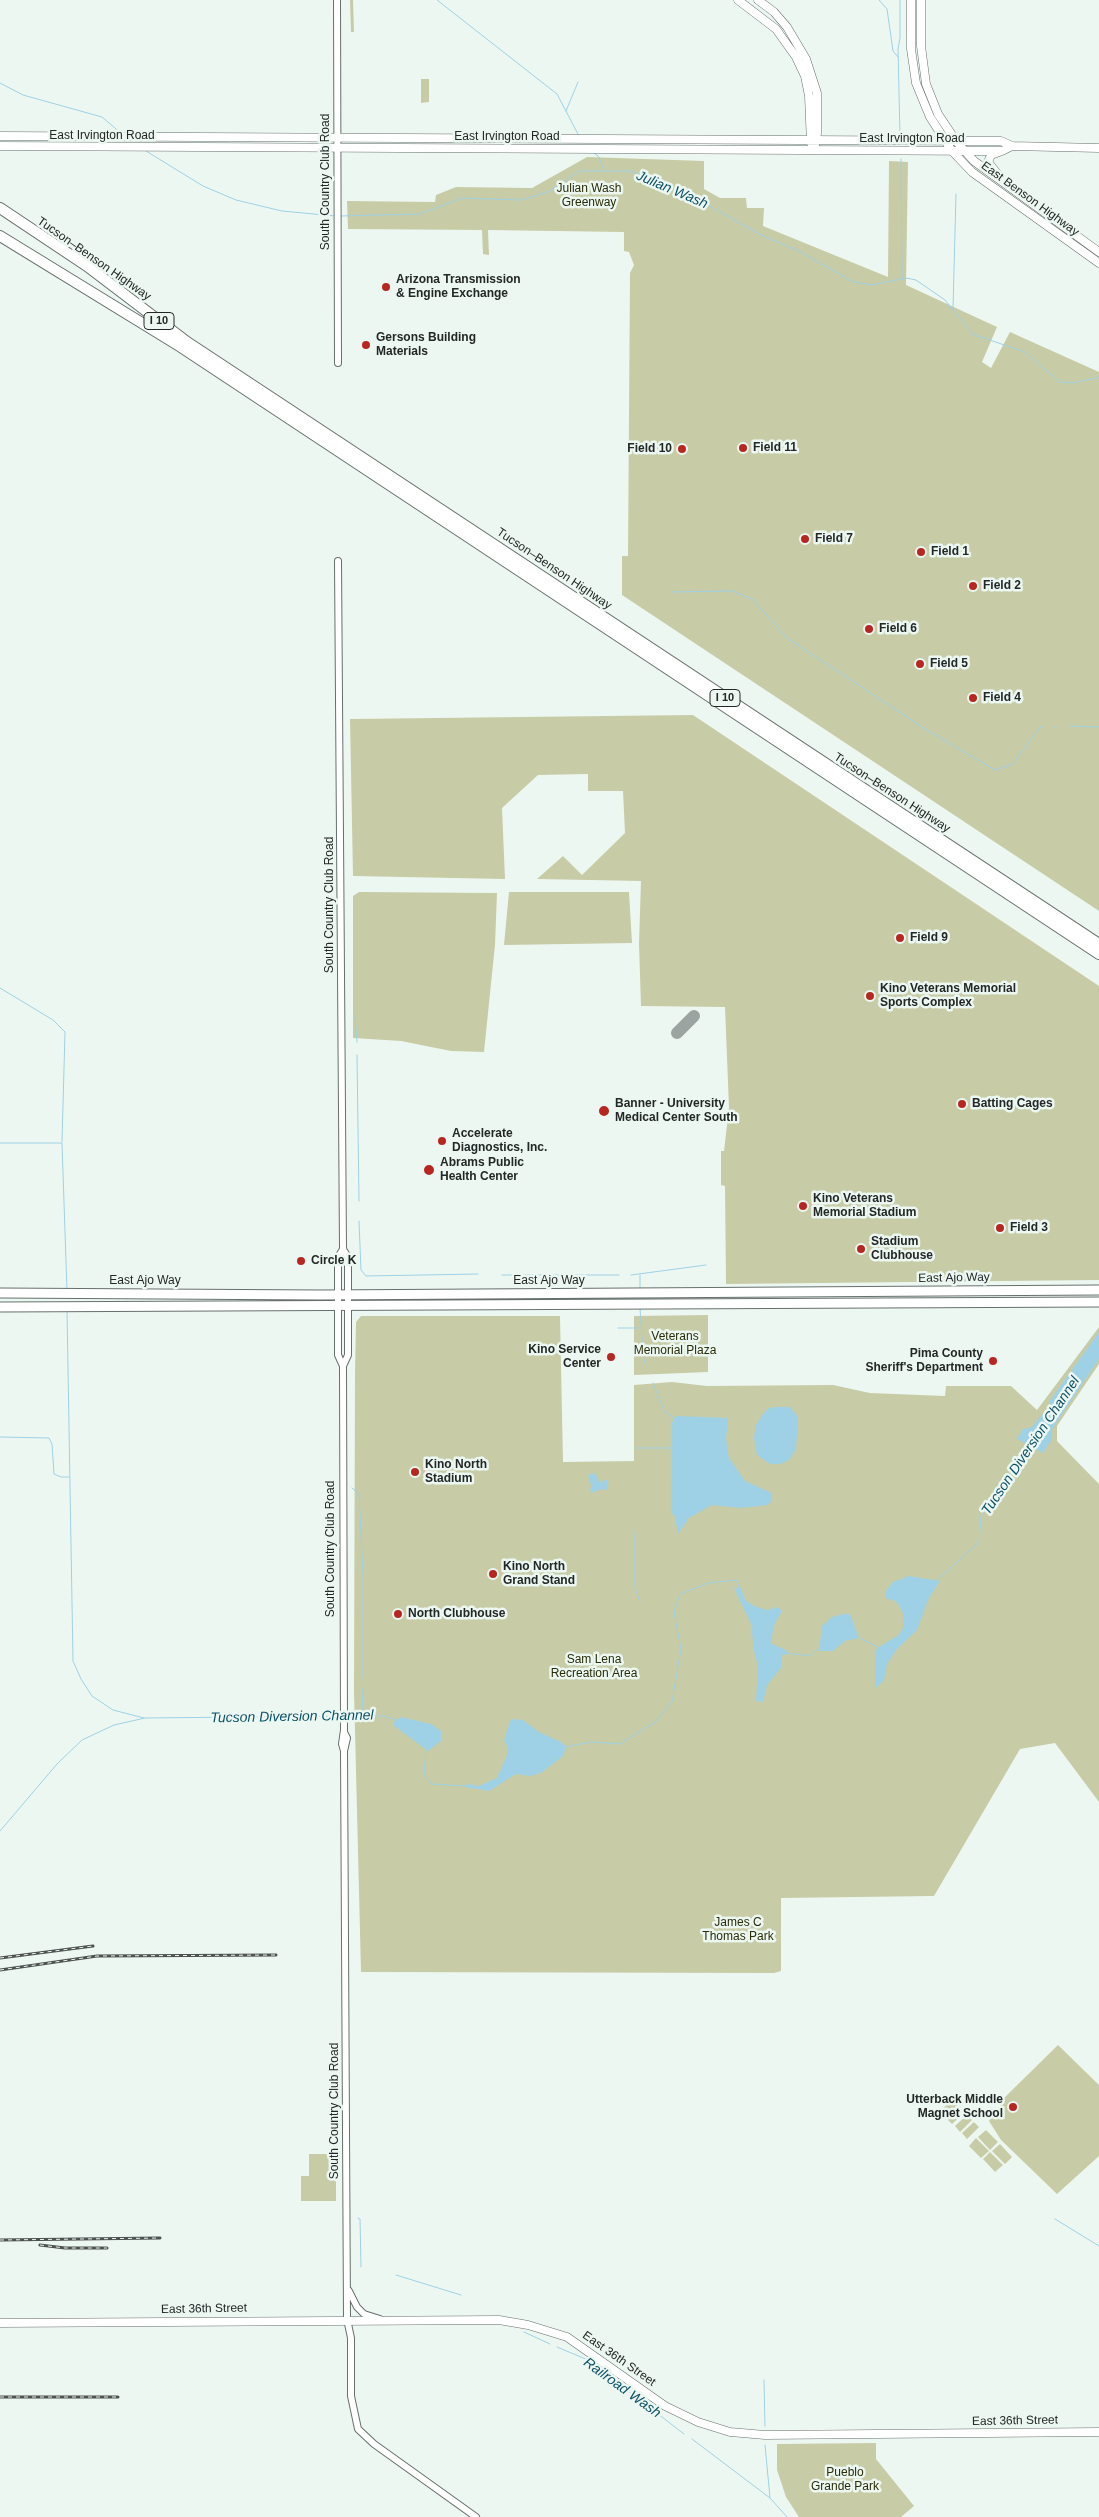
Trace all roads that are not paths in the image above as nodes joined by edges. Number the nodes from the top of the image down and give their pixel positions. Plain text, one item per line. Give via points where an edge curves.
1 (336, 0) edge
2 (738, 0) edge
3 (758, 0) edge
4 (911, 0) edge
5 (921, 0) edge
6 (930, 117) junction
7 (0, 136) edge
8 (337, 138) junction
9 (814, 140) junction
10 (926, 141) junction
11 (945, 141) junction
12 (956, 141) junction
13 (0, 146) edge
14 (1012, 146) junction
15 (337, 148) junction
16 (1099, 148) edge
17 (813, 150) junction
18 (952, 151) junction
19 (963, 151) junction
20 (1002, 151) junction
21 (1004, 183) junction
22 (0, 208) edge
23 (0, 236) edge
24 (1099, 252) edge
25 (1099, 263) edge
26 (338, 364) dead end
27 (338, 561) dead end
28 (1099, 944) edge
29 (1099, 954) edge
30 (999, 1290) junction
31 (1099, 1290) edge
32 (0, 1293) edge
33 (214, 1294) junction
34 (343, 1294) junction
35 (999, 1302) junction
36 (1099, 1302) edge
37 (338, 1306) junction
38 (348, 1306) junction
39 (0, 1307) edge
40 (214, 1307) junction
41 (343, 1366) junction
42 (347, 2288) junction
43 (347, 2319) junction
44 (380, 2319) junction
45 (0, 2323) edge
46 (1099, 2432) edge
47 (476, 2517) edge

1 - 8 street, South Country Club Road
2 - 9 main road via 776,29 796,57 805,76
3 - 9 main road via 787,27 806,59 817,93
4 - 6 main road, East Benson Highway via 913,71
5 - 12 main road, East Benson Highway via 921,46 926,84 938,114
6 - 10 main road via 932,133
6 - 11 main road, East Benson Highway
7 - 8 main road, East Irvington Road
8 - 9 main road, East Irvington Road
8 - 15 street, South Country Club Road
9 - 10 main road, East Irvington Road
9 - 17 main road
10 - 11 main road, East Irvington Road
11 - 12 main road, East Irvington Road
11 - 18 main road, East Benson Highway
12 - 14 main road, East Irvington Road via 1001,142
12 - 19 main road, East Benson Highway
13 - 15 main road, East Irvington Road
14 - 16 main road, East Irvington Road
14 - 20 main road, East Irvington Road
15 - 17 main road, East Irvington Road
15 - 26 street, South Country Club Road
17 - 18 main road, East Irvington Road
18 - 19 main road, East Irvington Road
18 - 25 main road, East Benson Highway via 972,172
19 - 20 main road, East Irvington Road
19 - 21 main road, East Benson Highway
20 - 21 main road via 991,155 988,162
21 - 24 main road, East Benson Highway
22 - 28 highway, Tucson–Benson Highway / I 10 via 87,266 187,342
23 - 29 highway, Tucson–Benson Highway / I 10 via 181,347
27 - 34 street, South Country Club Road via 343,1249 338,1258
30 - 31 main road, East Ajo Way
30 - 34 main road, East Ajo Way
30 - 35 main road
32 - 33 main road, East Ajo Way
33 - 34 main road, East Ajo Way
33 - 40 main road
34 - 37 street, South Country Club Road
34 - 38 street, South Country Club Road
35 - 36 main road, East Ajo Way
35 - 38 main road, East Ajo Way
37 - 38 main road, East Ajo Way
37 - 40 main road, East Ajo Way
37 - 41 street, South Country Club Road via 338,1356
38 - 41 street, South Country Club Road via 348,1355
39 - 40 main road, East Ajo Way
41 - 42 street, South Country Club Road
42 - 43 street, South Country Club Road
42 - 44 street via 364,2314
43 - 44 main road, East 36th Street
43 - 45 main road, East 36th Street
43 - 47 street, South Country Club Road via 351,2338 351,2396 358,2429
44 - 46 main road, East 36th Street via 498,2320 567,2337 665,2406 698,2422 730,2432 766,2435

